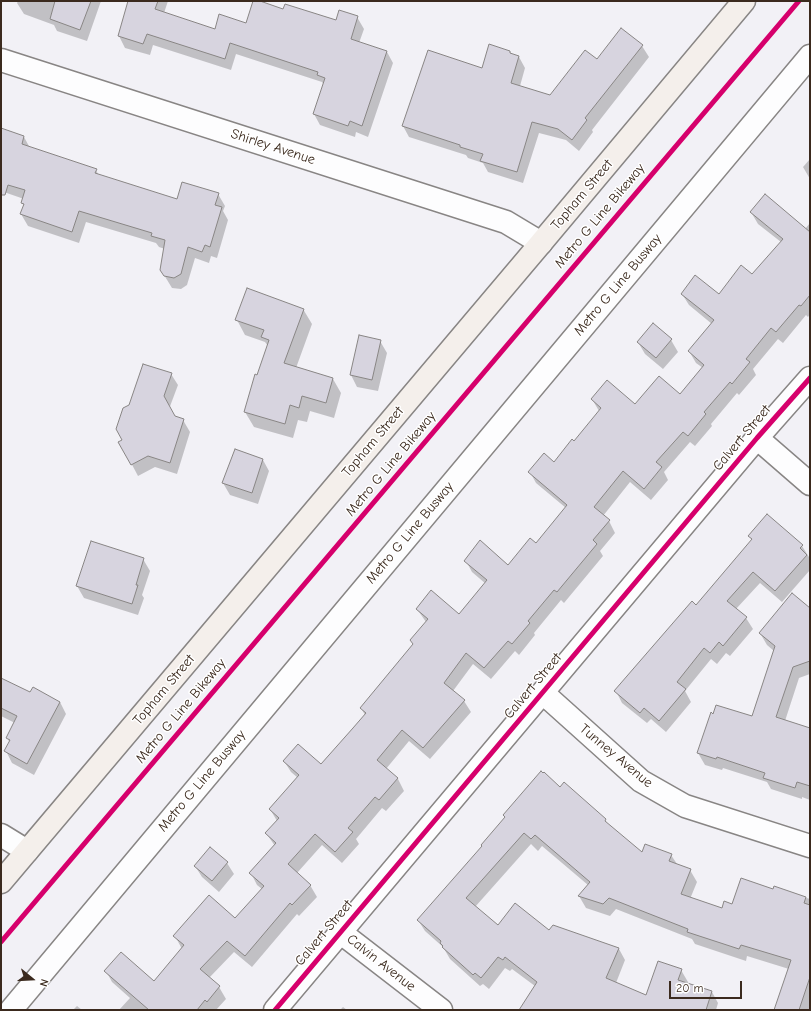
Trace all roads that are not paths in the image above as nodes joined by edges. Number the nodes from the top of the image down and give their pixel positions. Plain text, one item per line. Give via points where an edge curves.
1 (735, 4) edge
2 (810, 56) edge
3 (1, 60) edge
4 (541, 243) junction
5 (810, 378) edge
6 (757, 438) junction
7 (810, 484) edge
8 (543, 693) junction
9 (1, 835) edge
10 (810, 846) edge
11 (28, 851) junction
12 (1, 882) edge
13 (340, 932) junction
14 (11, 1010) edge
15 (275, 1010) edge
16 (441, 1010) edge

1 - 4 main road, Topham Street
2 - 14 street, Metro G Line Busway
3 - 4 street, Shirley Avenue via 506,222
4 - 11 main road, Topham Street
5 - 6 street, Calvert Street
6 - 7 street
6 - 8 street, Calvert Street
8 - 10 street, Tunney Avenue via 641,780 685,806
8 - 13 street, Calvert Street
9 - 11 street
11 - 12 main road, Topham Street
13 - 15 street, Calvert Street
13 - 16 street, Calvin Avenue

